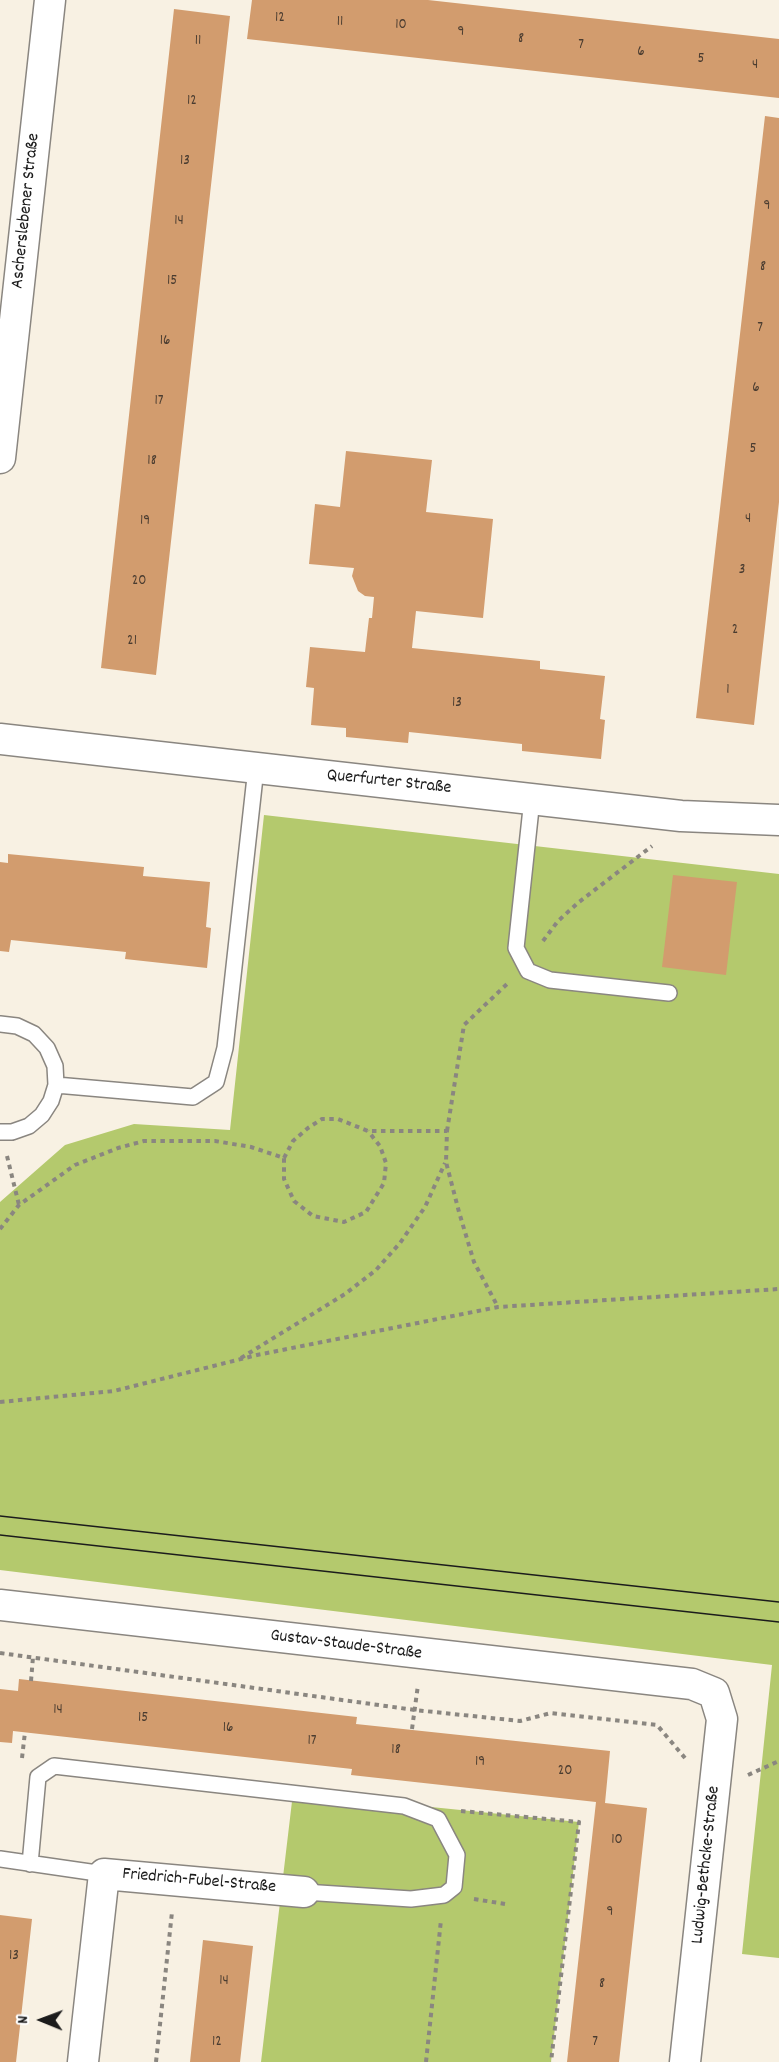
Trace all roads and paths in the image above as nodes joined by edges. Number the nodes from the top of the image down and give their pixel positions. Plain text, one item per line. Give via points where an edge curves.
1 (50, 0) edge
2 (0, 458) edge
3 (0, 739) edge
4 (256, 768) junction
5 (532, 799) junction
6 (779, 820) edge
7 (669, 993) dead end
8 (0, 1024) edge
9 (56, 1084) junction
10 (368, 1131) junction
11 (1, 1132) edge
12 (284, 1158) junction
13 (446, 1162) junction
14 (19, 1205) junction
15 (0, 1229) edge
16 (779, 1289) edge
17 (498, 1307) junction
18 (238, 1360) junction
19 (0, 1402) edge
20 (0, 1605) edge
21 (0, 1653) edge
22 (422, 1655) junction
23 (33, 1657) junction
24 (31, 1681) dead end
25 (692, 1684) joint
26 (415, 1710) junction
27 (412, 1729) dead end
28 (690, 1764) dead end
29 (404, 1806) junction
30 (0, 1859) edge
31 (30, 1864) junction
32 (104, 1874) junction
33 (176, 1881) junction
34 (304, 1892) joint
35 (444, 1895) junction
36 (83, 2062) edge
37 (156, 2062) edge
38 (426, 2062) edge
39 (551, 2062) edge
40 (685, 2062) edge

1 - 2 street, Ascherslebener Straße
3 - 4 street, Querfurter Straße
4 - 5 street, Querfurter Straße
4 - 9 lane via 225,1048 216,1082 193,1097
5 - 6 street, Querfurter Straße via 681,816
5 - 7 lane via 516,948 528,971 550,980
8 - 9 lane via 34,1034 47,1048 55,1066
9 - 11 lane via 42,1115 29,1126
10 - 12 path via 338,1119 322,1119 293,1141
10 - 12 path via 380,1146 386,1163 384,1183 366,1212 344,1222 313,1216 294,1201 284,1179
10 - 13 path via 447,1131
11 - 14 path
12 - 14 path via 215,1141 144,1141 75,1165
13 - 17 path via 474,1262
13 - 18 path via 426,1207 376,1270 345,1294
14 - 15 path
16 - 17 path
17 - 18 path
18 - 19 path via 114,1391
20 - 22 street, Gustav-Staude-Straße
21 - 23 path
22 - 25 street, Gustav-Staude-Straße
22 - 26 path
23 - 24 path
23 - 26 path
25 - 40 street, Ludwig-Bethcke-Straße via 714,1693 722,1719
26 - 27 path
26 - 28 path via 520,1722 550,1713 657,1725
29 - 31 lane via 54,1766 38,1777
29 - 35 lane via 438,1819 457,1855 454,1887
29 - 39 path via 579,1821
30 - 31 lane
31 - 32 lane
32 - 33 street, Friedrich-Fubel-Straße
32 - 36 street, Friedrich-Fubel-Straße
33 - 34 street, Friedrich-Fubel-Straße
33 - 37 path
34 - 35 lane via 411,1899
35 - 38 path

